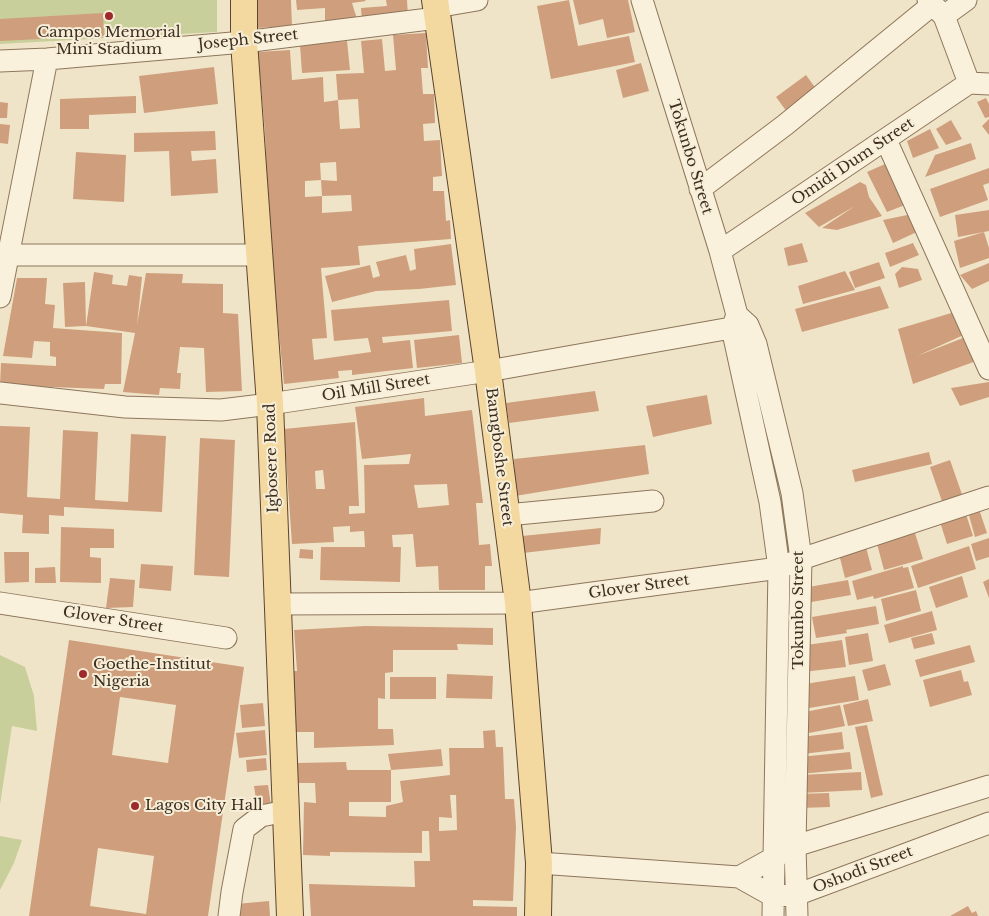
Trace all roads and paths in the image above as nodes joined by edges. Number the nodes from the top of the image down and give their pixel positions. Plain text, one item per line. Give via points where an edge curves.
1 (244, 0) edge
2 (477, 0) edge
3 (642, 0) edge
4 (966, 0) edge
5 (934, 5) edge
6 (436, 8) edge
7 (244, 42) junction
8 (47, 59) junction
9 (0, 61) edge
10 (979, 83) edge
11 (886, 140) junction
12 (700, 189) junction
13 (720, 251) junction
14 (8, 255) junction
15 (259, 255) junction
16 (0, 297) edge
17 (739, 322) junction
18 (989, 369) edge
19 (488, 371) junction
20 (0, 393) edge
21 (270, 404) junction
22 (989, 497) edge
23 (653, 500) dead end
24 (507, 515) junction
25 (801, 559) junction
26 (779, 568) junction
27 (0, 603) edge
28 (518, 603) junction
29 (278, 604) junction
30 (226, 638) dead end
31 (989, 786) edge
32 (286, 810) junction
33 (989, 823) edge
34 (795, 846) junction
35 (774, 858) junction
36 (539, 863) junction
37 (739, 877) junction
38 (773, 906) edge
39 (796, 906) edge
40 (229, 916) edge
41 (290, 916) edge
42 (538, 916) edge

1 - 7 main road, Igbosere Road
2 - 6 street, Joseph Street
3 - 12 street, Tokunbo Street
4 - 5 street
5 - 10 street
5 - 12 street
6 - 7 street, Joseph Street
6 - 19 main road, Bamgboshe Street
7 - 8 street, Joseph Street
7 - 15 main road, Igbosere Road
8 - 9 street, Joseph Street
8 - 14 street
10 - 11 street, Omidi Dum Street
11 - 13 street, Omidi Dum Street
11 - 18 street
12 - 13 street, Tokunbo Street
13 - 17 street, Tokunbo Street
14 - 15 street
14 - 16 street
15 - 21 main road, Igbosere Road
17 - 19 street, Oil Mill Street
17 - 25 street, Tokunbo Street via 756,344 792,493
17 - 26 street, Tokunbo Street
19 - 21 street, Oil Mill Street
19 - 24 main road, Bamgboshe Street
20 - 21 street, Oil Mill Street via 124,407 221,410
21 - 29 main road, Igbosere Road
22 - 25 street, Glover Street
23 - 24 street
24 - 28 main road, Bamgboshe Street
25 - 26 street, Glover Street
25 - 34 street, Tokunbo Street
26 - 28 street, Glover Street
26 - 35 street, Tokunbo Street
27 - 30 street, Glover Street
28 - 29 street, Glover Street
28 - 36 main road, Bamgboshe Street
29 - 32 main road, Igbosere Road
31 - 34 street
32 - 40 street via 260,816 244,829
32 - 41 main road, Igbosere Road
33 - 39 street, Oshodi Street
34 - 35 street
34 - 39 street, Tokunbo Street
35 - 37 street
35 - 38 street, Tokunbo Street
36 - 37 street
36 - 42 main road, Bamgboshe Street
37 - 38 street
38 - 39 street, Oshodi Street

